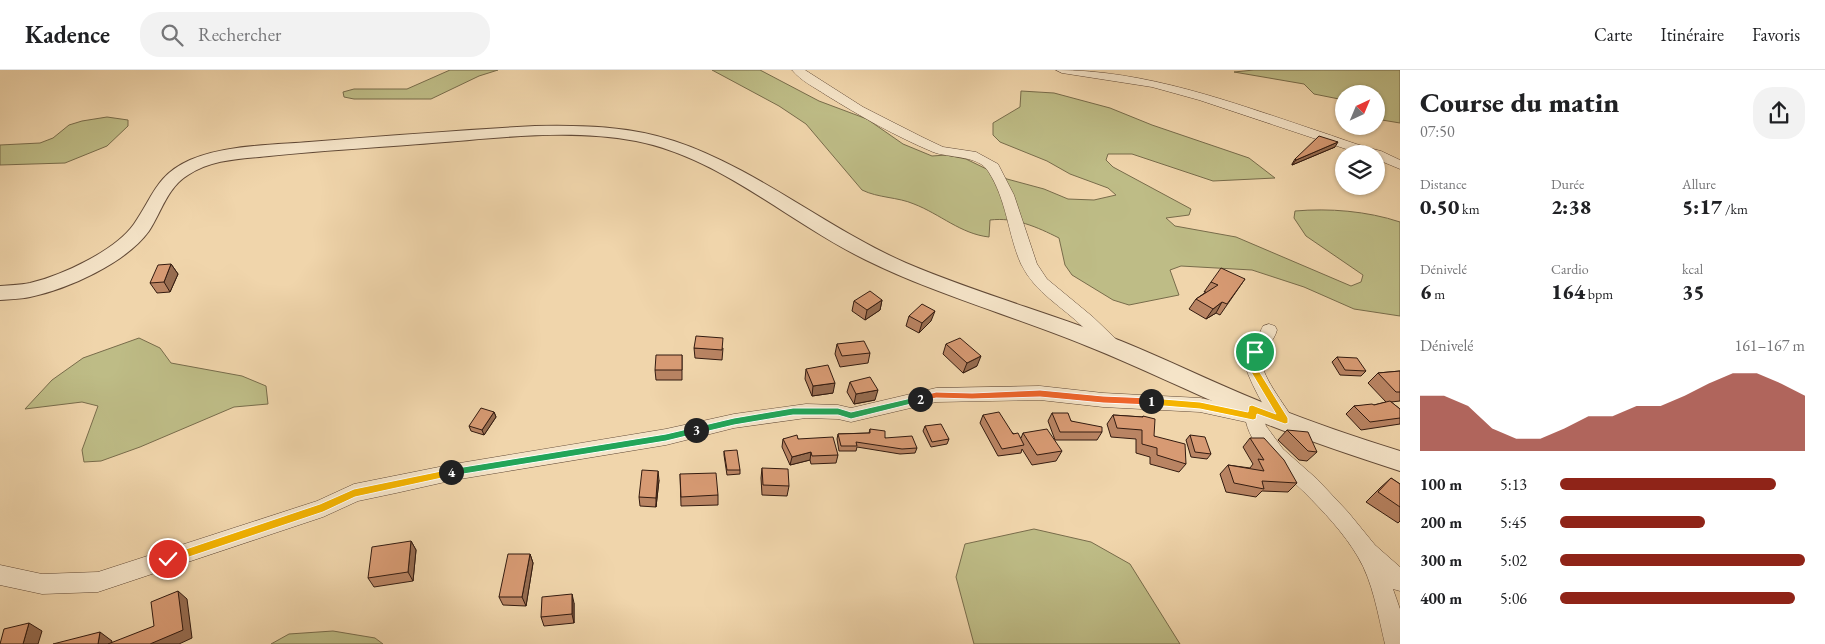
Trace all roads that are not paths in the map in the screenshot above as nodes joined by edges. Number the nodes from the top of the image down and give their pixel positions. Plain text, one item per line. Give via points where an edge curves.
1 (798, 70) edge
2 (1062, 70) edge
3 (1349, 145) edge
4 (1385, 158) edge
5 (1400, 165) edge
6 (0, 293) edge
7 (1269, 330) dead end
8 (1114, 347) junction
9 (1253, 412) junction
10 (1285, 421) junction
11 (1400, 461) edge
12 (1367, 552) junction
13 (0, 575) edge
14 (1400, 581) edge
15 (1397, 644) edge

1 - 8 street via 859,110 917,140 940,150 971,155 993,167 1007,195 1029,264 1041,283
2 - 3 street via 1153,84 1203,96
4 - 5 street
6 - 8 street via 29,290 54,282 100,260 139,230 169,181 199,161 235,154 346,144 520,131 583,130 637,136 683,151 726,171 831,234 904,270
7 - 10 street via 1267,339 1255,352 1252,361 1255,372
8 - 9 street
9 - 10 street
9 - 12 street via 1264,441 1276,456 1310,485
9 - 13 street via 1040,393 936,395 851,415 793,412 454,472 354,494 323,508 98,582 42,584
10 - 11 street
12 - 14 street
12 - 15 street via 1386,599

